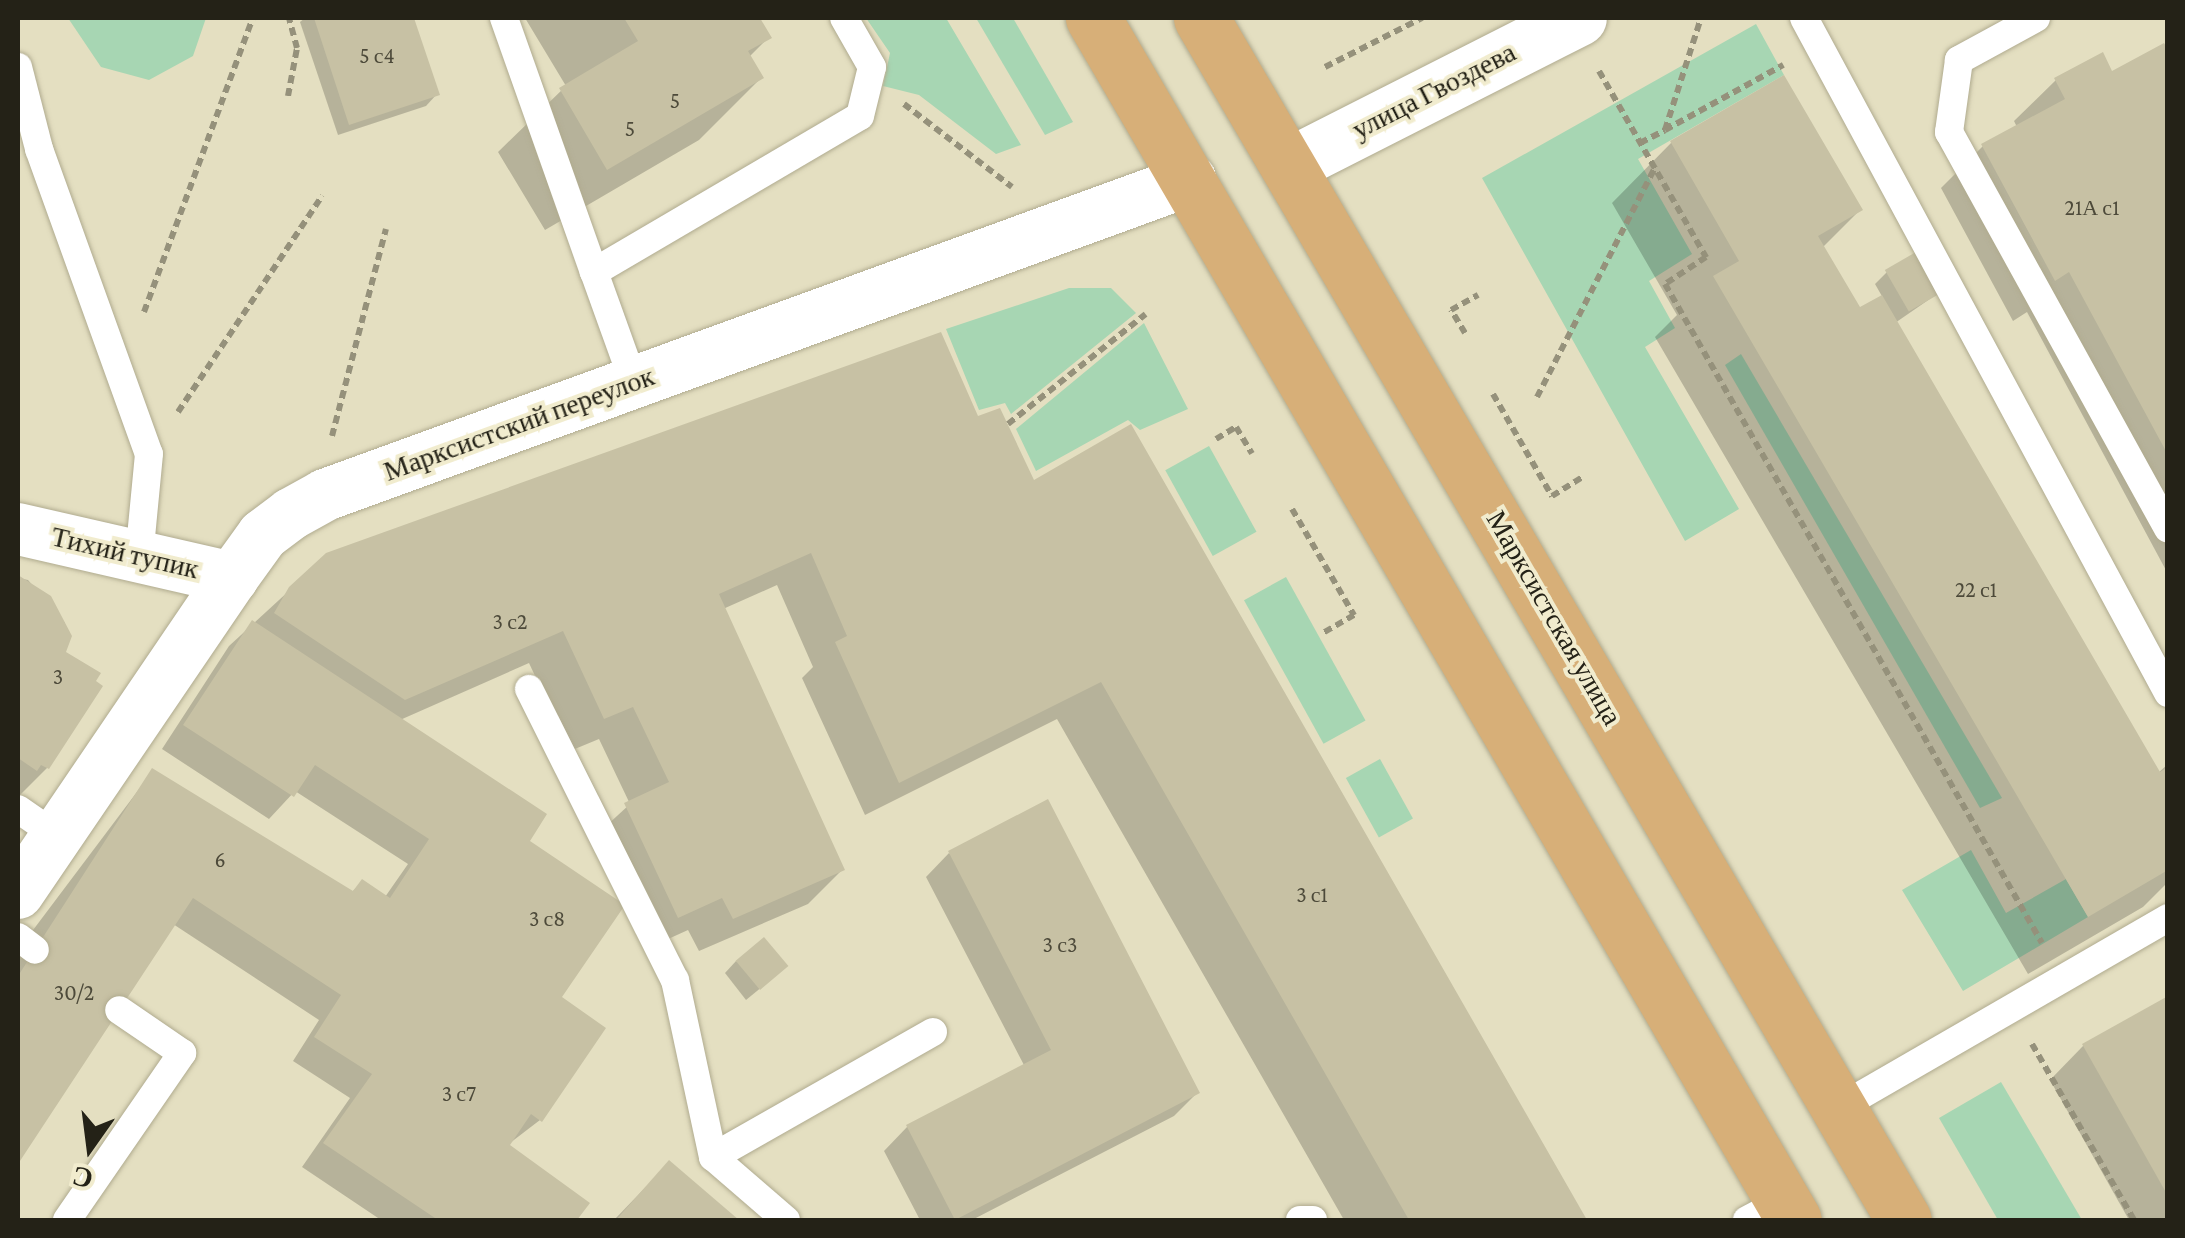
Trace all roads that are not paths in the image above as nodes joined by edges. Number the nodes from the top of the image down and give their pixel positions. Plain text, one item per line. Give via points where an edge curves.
1 (504, 18) edge
2 (844, 18) edge
3 (1093, 18) edge
4 (1201, 18) edge
5 (1579, 18) edge
6 (1804, 18) edge
7 (2036, 18) edge
8 (18, 67) edge
9 (1289, 165) junction
10 (1190, 180) junction
11 (594, 272) junction
12 (634, 382) junction
13 (2168, 528) edge
14 (18, 529) edge
15 (138, 557) junction
16 (232, 578) junction
17 (529, 689) dead end
18 (2168, 692) edge
19 (37, 822) edge
20 (18, 893) edge
21 (2168, 918) edge
22 (119, 1010) dead end
23 (933, 1032) dead end
24 (1837, 1108) junction
25 (714, 1157) junction
26 (1775, 1214) edge
27 (66, 1220) edge
28 (786, 1220) edge
29 (1300, 1220) edge
30 (1312, 1220) edge
31 (1904, 1220) edge

1 - 11 lane
2 - 11 lane via 872,67 860,116
3 - 10 main road
4 - 9 main road, Марксистская улица
5 - 9 street, улица Гвоздева
6 - 18 lane
7 - 13 lane via 1959,60 1948,132
8 - 15 lane via 39,149 149,454
9 - 24 main road, Марксистская улица
10 - 12 street, Марксистский переулок
10 - 26 main road
11 - 12 lane
12 - 16 street, Марксистский переулок via 325,495 263,535
14 - 15 street, Тихий тупик
15 - 16 street, Тихий тупик
16 - 19 street, Марксистский переулок
17 - 25 lane via 675,980
19 - 20 street, Марксистский переулок
21 - 24 lane
22 - 27 lane via 182,1053
23 - 25 lane
24 - 31 main road, Марксистская улица
25 - 28 lane
29 - 30 lane

